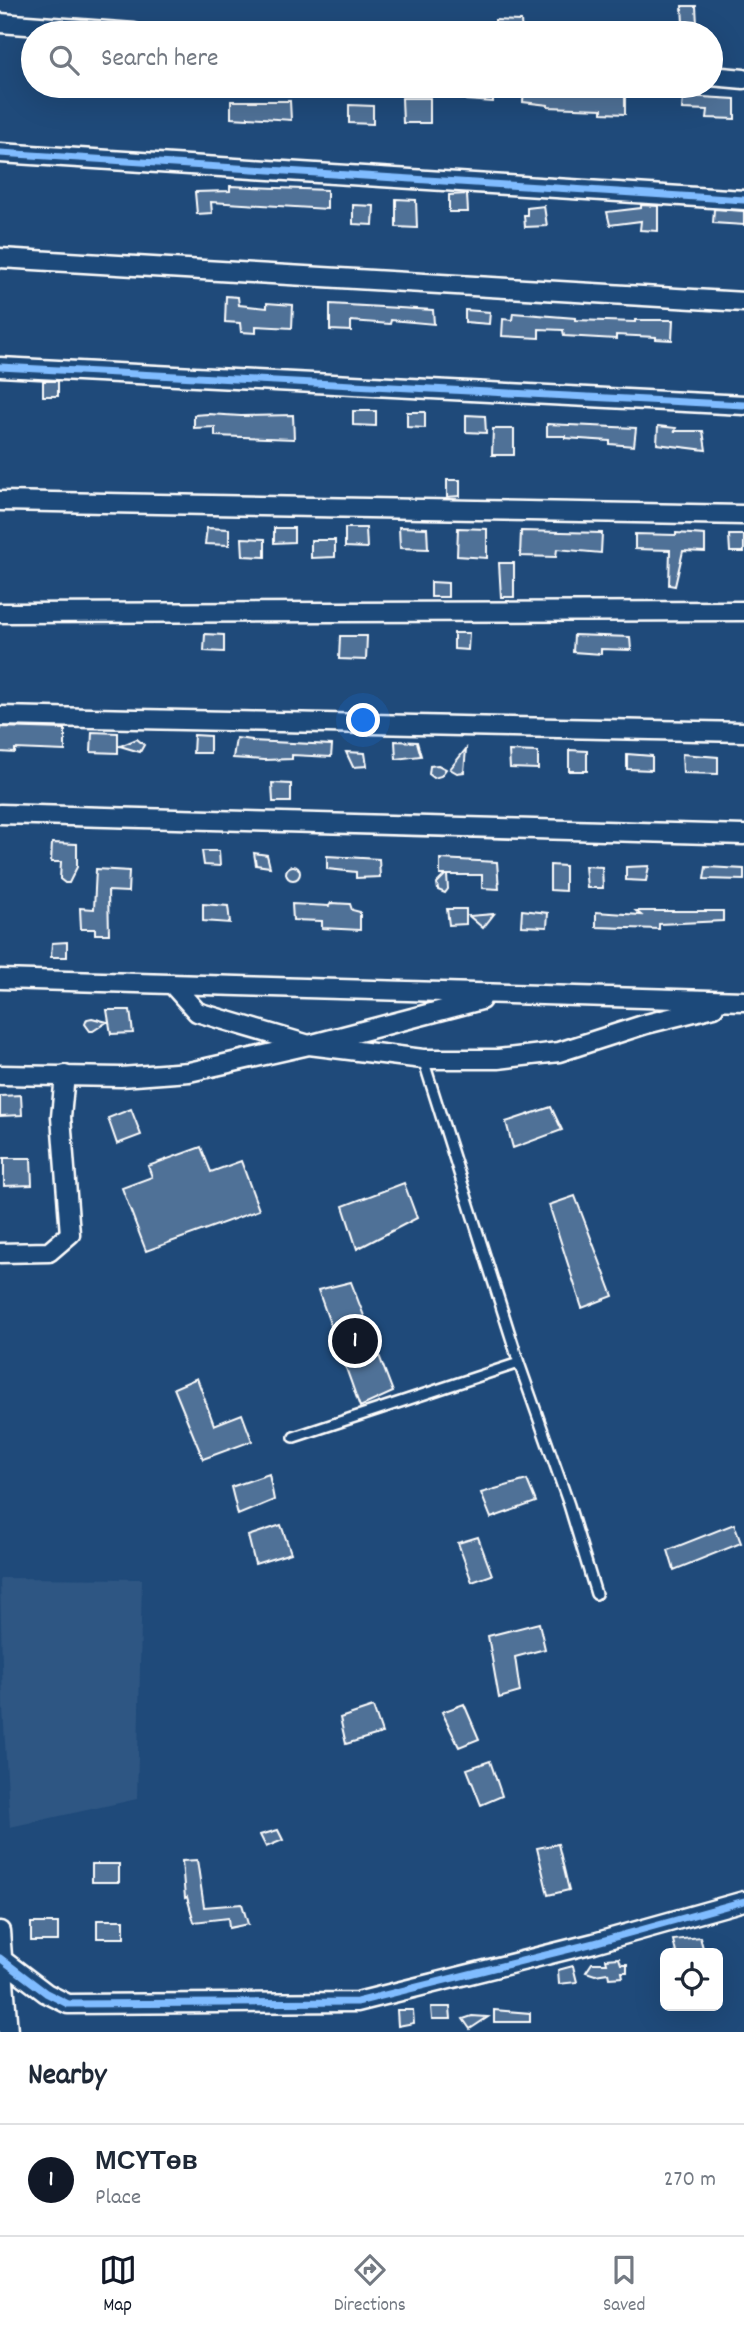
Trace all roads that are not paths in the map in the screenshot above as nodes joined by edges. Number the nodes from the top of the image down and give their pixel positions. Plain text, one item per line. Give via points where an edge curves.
1 (0, 23) edge
2 (21, 25) edge
3 (723, 77) edge
4 (744, 79) edge
5 (0, 153) edge
6 (744, 200) edge
7 (0, 258) edge
8 (744, 302) edge
9 (0, 367) edge
10 (744, 405) edge
11 (0, 502) edge
12 (744, 515) edge
13 (744, 611) edge
14 (0, 612) edge
15 (0, 716) edge
16 (744, 732) edge
17 (0, 814) edge
18 (744, 835) edge
19 (0, 979) edge
20 (172, 984) junction
21 (499, 995) junction
22 (739, 1001) edge
23 (309, 1045) junction
24 (423, 1059) junction
25 (65, 1074) junction
26 (0, 1076) edge
27 (0, 1253) edge
28 (519, 1363) junction
29 (294, 1437) dead end
30 (596, 1594) dead end
31 (744, 1901) edge
32 (0, 1931) edge
33 (1, 1959) edge
34 (8, 2032) edge

1 - 2 street
3 - 4 street
5 - 6 street
7 - 8 street
9 - 10 street
11 - 12 street
13 - 14 street
15 - 16 street
17 - 18 street
19 - 20 street
20 - 21 street
20 - 23 street via 197,1012
21 - 22 street
21 - 23 street
22 - 24 street via 559,1052 498,1059
23 - 24 street
23 - 25 street via 189,1072
24 - 28 lane
25 - 26 street
25 - 27 street via 61,1117 70,1234 49,1252
28 - 29 lane
28 - 30 lane
31 - 33 street via 357,2002 68,2004
32 - 33 street
33 - 34 street

